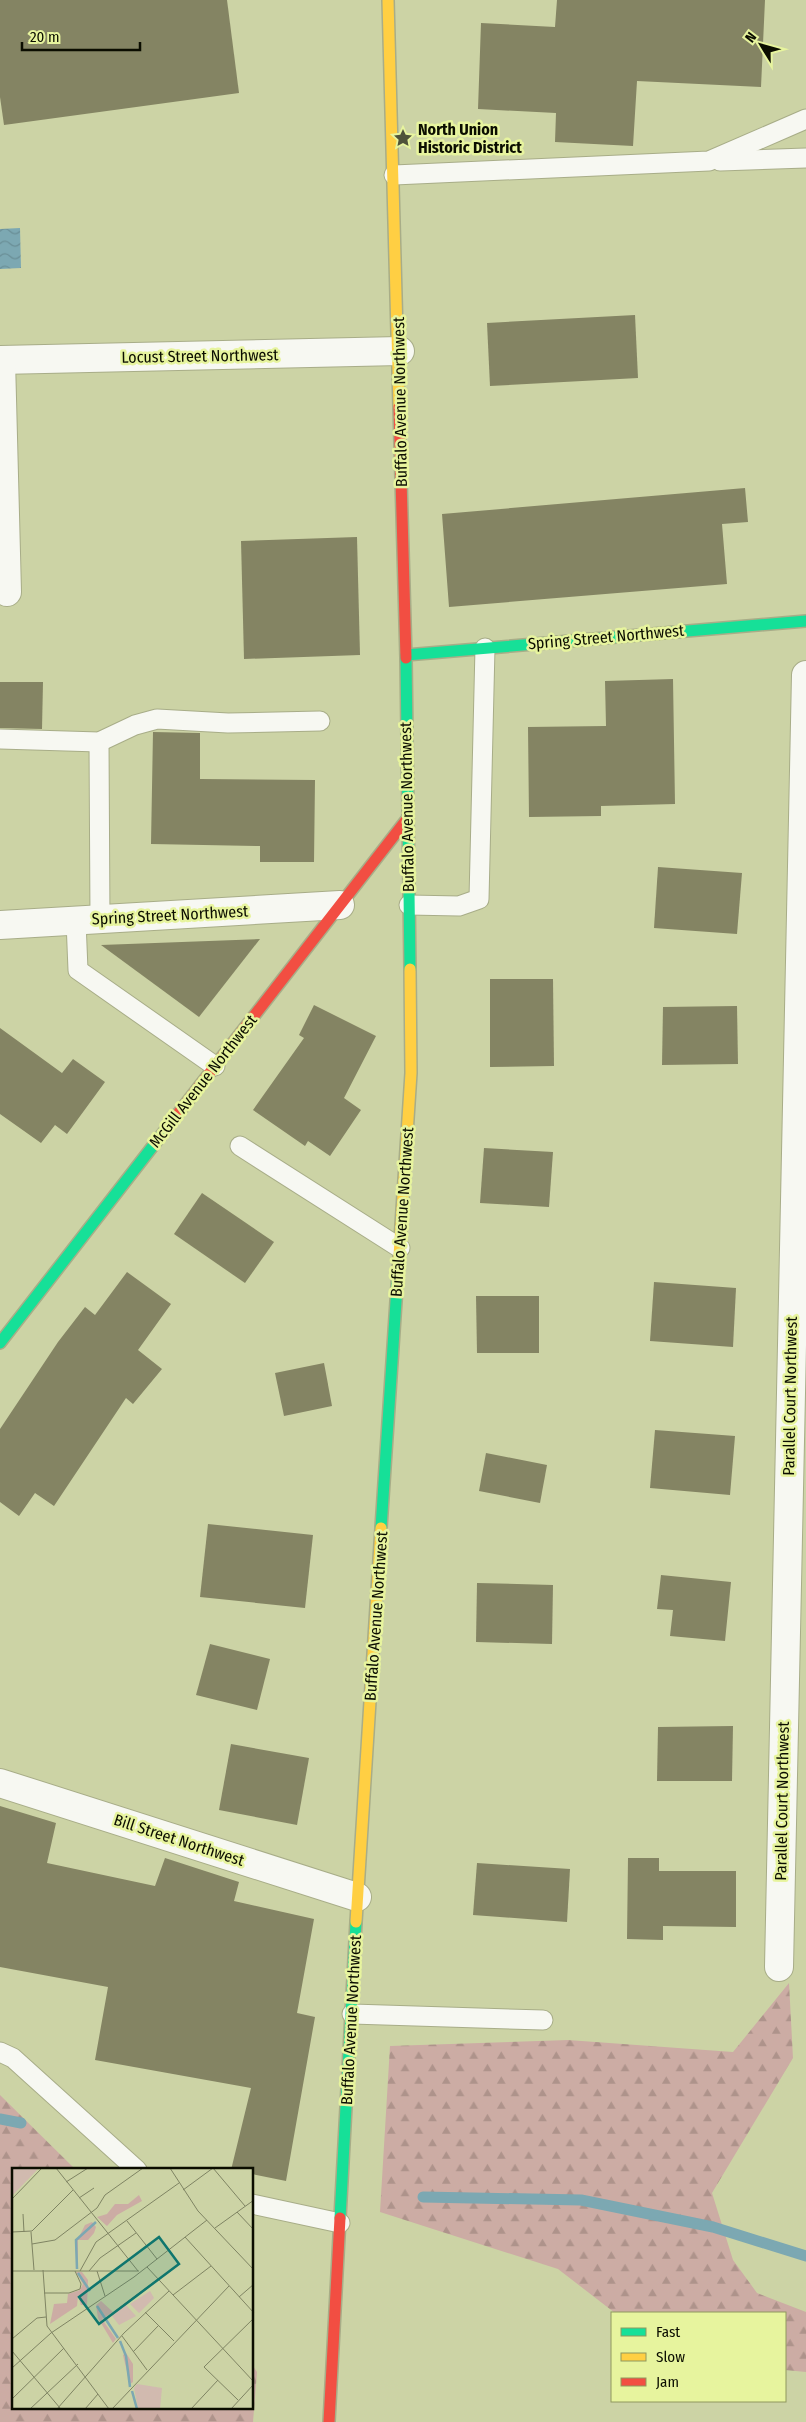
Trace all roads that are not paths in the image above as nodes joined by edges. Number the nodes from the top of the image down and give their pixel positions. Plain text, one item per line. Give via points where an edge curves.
1 (388, 0) edge
2 (806, 119) edge
3 (806, 158) edge
4 (709, 161) junction
5 (394, 176) junction
6 (400, 351) junction
7 (0, 360) edge
8 (7, 592) dead end
9 (806, 621) edge
10 (485, 648) junction
11 (406, 655) junction
12 (806, 675) edge
13 (320, 721) dead end
14 (805, 735) edge
15 (0, 739) edge
16 (99, 742) junction
17 (408, 819) junction
18 (804, 827) edge
19 (408, 905) junction
20 (340, 906) junction
21 (88, 920) junction
22 (0, 925) edge
23 (215, 1066) junction
24 (240, 1146) dead end
25 (400, 1248) junction
26 (0, 1343) edge
27 (0, 1783) edge
28 (357, 1897) junction
29 (778, 1967) dead end
30 (352, 2014) junction
31 (543, 2020) dead end
32 (0, 2052) edge
33 (135, 2168) edge
34 (254, 2204) edge
35 (340, 2223) junction
36 (329, 2422) edge

1 - 5 street, Buffalo Avenue Northwest
2 - 4 lane
3 - 4 lane
4 - 5 lane
5 - 6 street, Buffalo Avenue Northwest
6 - 7 street, Locust Street Northwest
6 - 11 street, Buffalo Avenue Northwest
7 - 8 street
9 - 10 street, Spring Street Northwest
10 - 11 street, Spring Street Northwest
10 - 19 lane via 479,899 459,906
11 - 17 street, Buffalo Avenue Northwest
12 - 14 street, Parallel Court Northwest
13 - 16 lane via 228,723 157,719 135,725
14 - 18 street, Parallel Court Northwest
15 - 16 lane
16 - 21 lane
17 - 19 street, Buffalo Avenue Northwest
17 - 20 street, McGill Avenue Northwest
18 - 29 street, Parallel Court Northwest
19 - 25 street, Buffalo Avenue Northwest via 411,1073
20 - 21 street, Spring Street Northwest
20 - 23 street, McGill Avenue Northwest
21 - 22 street, Spring Street Northwest
21 - 23 lane via 78,970
23 - 26 street, McGill Avenue Northwest
24 - 25 lane
25 - 28 street, Buffalo Avenue Northwest
27 - 28 street, Bill Street Northwest
28 - 30 street, Buffalo Avenue Northwest
30 - 31 lane
30 - 35 street, Buffalo Avenue Northwest
32 - 33 lane via 13,2058
34 - 35 lane
35 - 36 street, Buffalo Avenue Northwest

